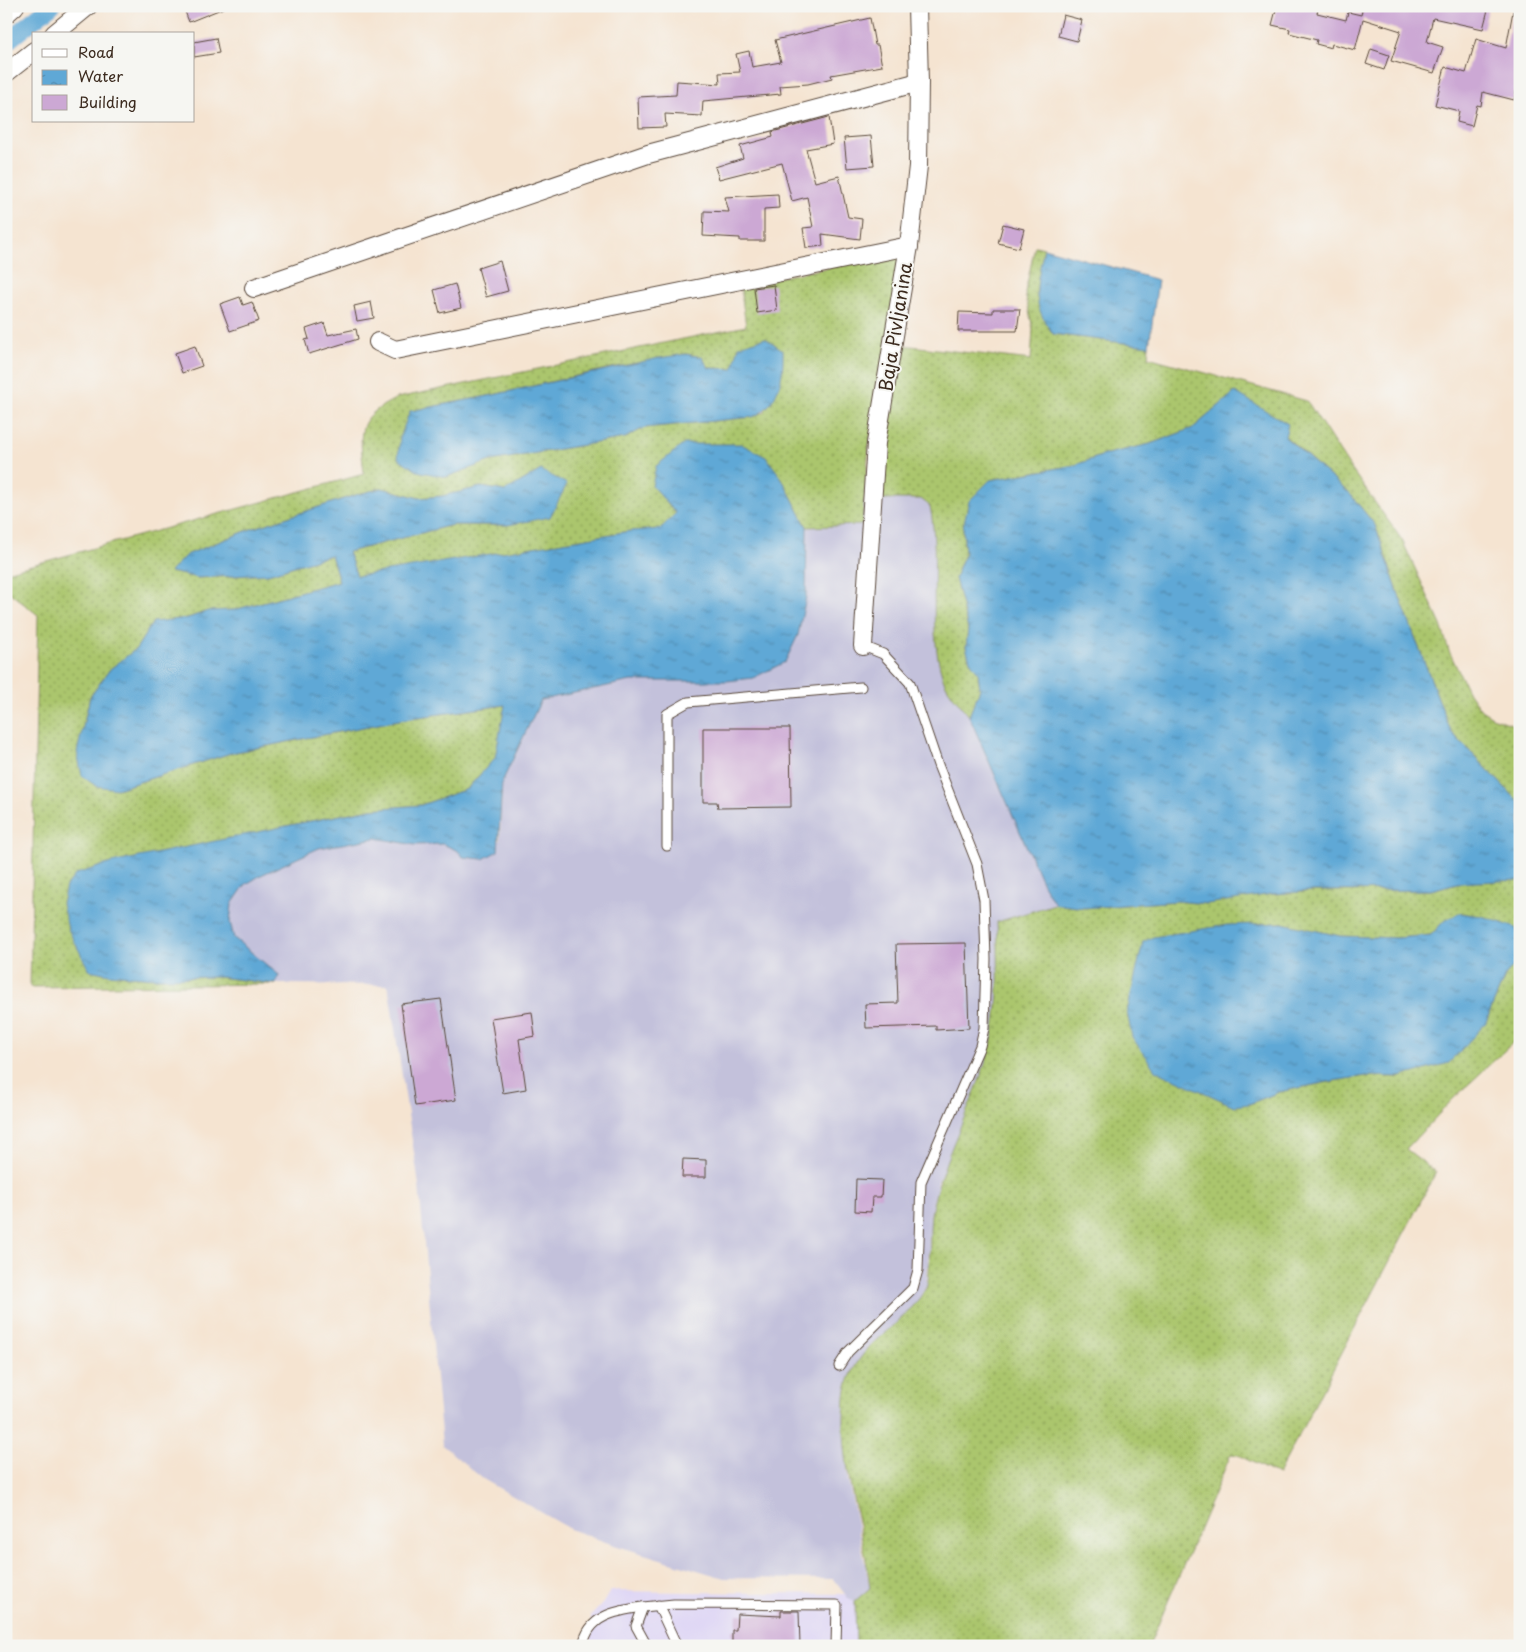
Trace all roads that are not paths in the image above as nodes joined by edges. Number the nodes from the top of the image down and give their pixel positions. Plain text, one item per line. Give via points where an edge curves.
1 (15, 6) edge
2 (88, 6) edge
3 (917, 6) edge
4 (6, 14) edge
5 (56, 32) edge
6 (32, 52) edge
7 (6, 73) edge
8 (920, 82) junction
9 (909, 246) junction
10 (254, 288) dead end
11 (378, 342) dead end
12 (863, 646) joint
13 (862, 687) dead end
14 (667, 846) dead end
15 (839, 1366) dead end
16 (658, 1605) junction
17 (643, 1607) junction
18 (583, 1646) edge
19 (647, 1646) edge
20 (677, 1646) edge
21 (836, 1646) edge

1 - 4 street
2 - 5 street
3 - 8 street, Baja Pivljanina
6 - 7 street
8 - 9 street, Baja Pivljanina via 918,166
8 - 10 street via 648,154
9 - 11 street via 395,350
9 - 12 street, Baja Pivljanina via 876,443
12 - 15 lane via 882,654 910,683 977,864 984,900 986,959 980,1046 922,1182 918,1270 912,1288 848,1352
13 - 14 lane via 688,702 667,714
16 - 17 lane
16 - 20 lane
16 - 21 lane via 838,1605
17 - 18 lane via 596,1620 587,1630
17 - 19 lane via 636,1626

